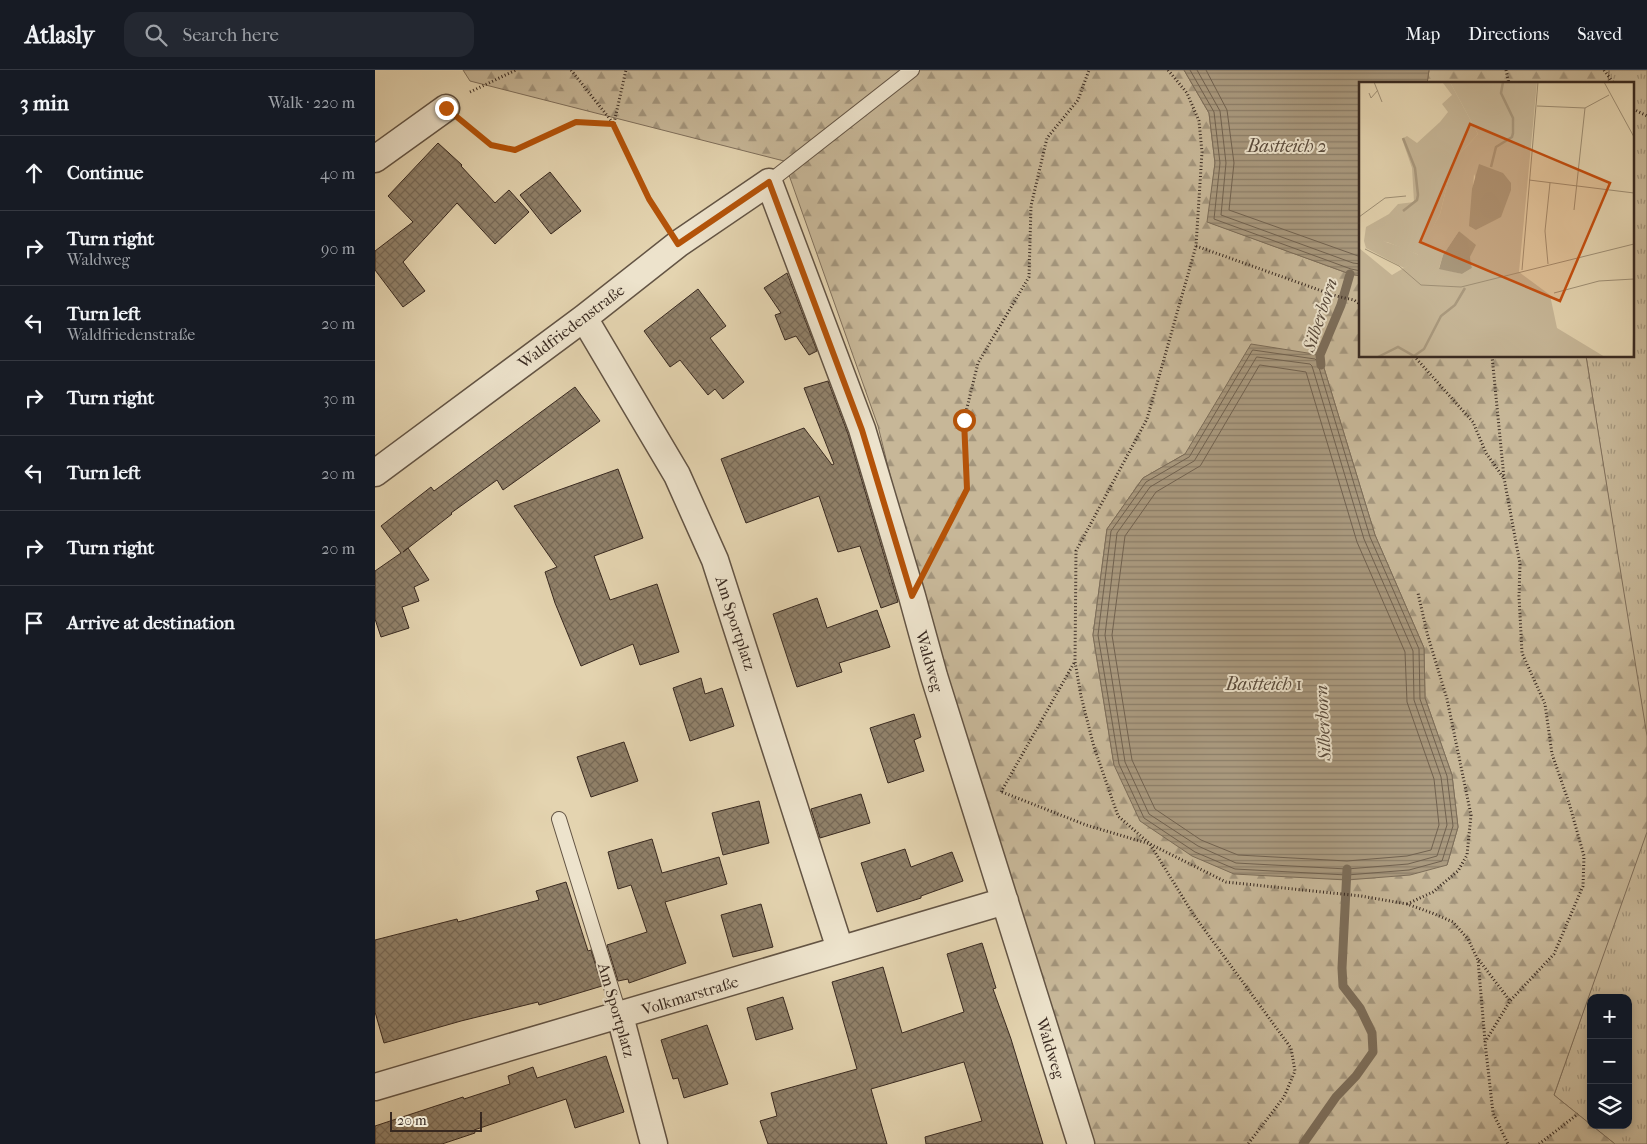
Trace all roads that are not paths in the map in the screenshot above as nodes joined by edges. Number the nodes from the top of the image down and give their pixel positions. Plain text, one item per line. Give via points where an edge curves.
1 (912, 70) edge
2 (446, 108) road end
3 (375, 160) edge
4 (769, 182) junction
5 (584, 318) junction
6 (375, 473) edge
7 (559, 818) dead end
8 (1005, 901) junction
9 (840, 949) junction
10 (619, 1016) junction
11 (375, 1087) edge
12 (654, 1144) edge
13 (1081, 1144) edge

1 - 4 lane
2 - 3 street
4 - 5 street, Waldfriedenstraße via 678,244
4 - 8 street, Waldweg via 862,430 934,676
5 - 6 street, Waldfriedenstraße
5 - 9 street, Am Sportplatz via 677,475 715,560
7 - 10 lane, Am Sportplatz
8 - 9 street, Volkmarstraße
8 - 13 street, Waldweg
9 - 10 street, Volkmarstraße
10 - 11 street, Volkmarstraße
10 - 12 street, Am Sportplatz

